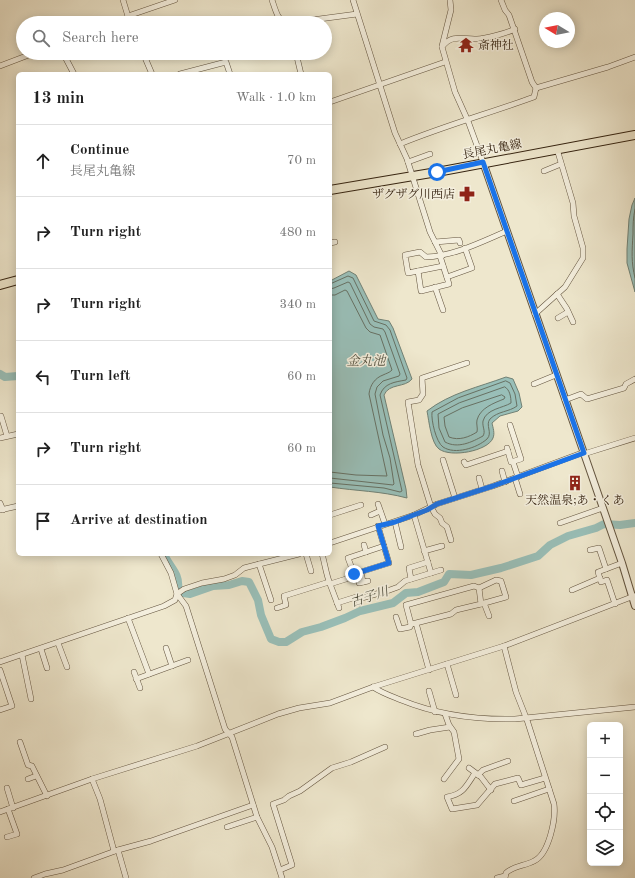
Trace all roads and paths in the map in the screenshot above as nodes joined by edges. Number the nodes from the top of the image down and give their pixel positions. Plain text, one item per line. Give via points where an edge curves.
1 (123, 0) edge
2 (175, 0) edge
3 (272, 0) edge
4 (353, 0) edge
5 (450, 0) edge
6 (501, 0) edge
7 (357, 14) junction
8 (127, 16) edge
9 (135, 16) edge
10 (278, 16) edge
11 (332, 17) edge
12 (515, 29) junction
13 (442, 47) junction
14 (635, 57) edge
15 (16, 60) edge
16 (67, 60) edge
17 (146, 60) edge
18 (298, 60) edge
19 (445, 62) junction
20 (0, 66) edge
21 (73, 72) edge
22 (151, 72) edge
23 (188, 72) edge
24 (229, 72) edge
25 (301, 72) edge
26 (380, 84) junction
27 (536, 88) junction
28 (332, 101) edge
29 (468, 120) junction
30 (635, 135) edge
31 (400, 144) junction
32 (557, 149) junction
33 (430, 154) dead end
34 (408, 162) junction
35 (483, 162) junction
36 (561, 164) junction
37 (544, 171) dead end
38 (412, 175) junction
39 (332, 190) edge
40 (507, 231) junction
41 (435, 242) junction
42 (460, 243) dead end
43 (465, 248) junction
44 (441, 256) junction
45 (443, 266) junction
46 (418, 271) junction
47 (447, 277) junction
48 (16, 281) edge
49 (0, 285) edge
50 (435, 287) junction
51 (557, 294) junction
52 (443, 310) dead end
53 (568, 312) junction
54 (535, 314) junction
55 (558, 318) dead end
56 (573, 322) dead end
57 (466, 363) dead end
58 (556, 375) junction
59 (635, 379) edge
60 (534, 384) dead end
61 (565, 400) junction
62 (0, 416) edge
63 (510, 425) dead end
64 (16, 434) edge
65 (7, 436) junction
66 (0, 438) edge
67 (635, 438) edge
68 (584, 453) junction
69 (443, 460) dead end
70 (464, 462) dead end
71 (513, 462) junction
72 (502, 471) dead end
73 (479, 478) dead end
74 (517, 478) junction
75 (505, 482) junction
76 (482, 489) junction
77 (520, 494) dead end
78 (455, 498) junction
79 (0, 503) edge
80 (378, 504) dead end
81 (361, 505) dead end
82 (16, 506) edge
83 (431, 507) junction
84 (603, 508) junction
85 (2, 510) edge
86 (380, 511) junction
87 (332, 513) edge
88 (371, 515) dead end
89 (414, 515) junction
90 (395, 522) junction
91 (560, 523) dead end
92 (385, 524) junction
93 (378, 526) junction
94 (451, 540) dead end
95 (332, 542) edge
96 (364, 545) dead end
97 (384, 546) junction
98 (402, 546) dead end
99 (442, 546) dead end
100 (590, 550) dead end
101 (424, 551) junction
102 (366, 552) junction
103 (162, 556) edge
104 (291, 556) edge
105 (307, 556) edge
106 (323, 556) edge
107 (428, 562) junction
108 (622, 563) junction
109 (259, 564) junction
110 (606, 569) junction
111 (441, 570) dead end
112 (311, 572) dead end
113 (361, 572) junction
114 (431, 573) junction
115 (354, 574) junction
116 (600, 578) junction
117 (411, 579) junction
118 (363, 582) dead end
119 (343, 583) dead end
120 (330, 584) junction
121 (478, 588) junction
122 (572, 590) dead end
123 (178, 593) junction
124 (634, 597) edge
125 (271, 600) dead end
126 (483, 604) junction
127 (615, 604) junction
128 (635, 606) edge
129 (276, 608) dead end
130 (489, 616) dead end
131 (396, 617) dead end
132 (128, 618) junction
133 (414, 623) junction
134 (58, 643) junction
135 (504, 646) junction
136 (41, 648) junction
137 (166, 648) dead end
138 (22, 655) junction
139 (188, 660) dead end
140 (0, 662) edge
141 (447, 664) junction
142 (172, 666) junction
143 (67, 667) dead end
144 (47, 668) dead end
145 (0, 670) edge
146 (429, 670) junction
147 (134, 672) dead end
148 (149, 674) junction
149 (136, 679) junction
150 (2, 685) edge
151 (373, 687) junction
152 (140, 688) dead end
153 (429, 691) dead end
154 (456, 695) dead end
155 (31, 699) dead end
156 (635, 707) edge
157 (0, 710) edge
158 (435, 712) junction
159 (445, 714) junction
160 (526, 718) junction
161 (450, 727) junction
162 (228, 733) junction
163 (416, 734) dead end
164 (20, 742) dead end
165 (385, 747) dead end
166 (508, 761) dead end
167 (469, 768) dead end
168 (476, 774) junction
169 (36, 776) junction
170 (545, 778) junction
171 (28, 779) dead end
172 (92, 779) junction
173 (444, 779) dead end
174 (7, 788) dead end
175 (549, 789) junction
176 (491, 790) junction
177 (47, 796) junction
178 (514, 801) dead end
179 (253, 805) junction
180 (10, 808) junction
181 (0, 812) edge
182 (257, 817) junction
183 (227, 827) dead end
184 (7, 837) dead end
185 (116, 850) junction
186 (280, 870) junction
187 (505, 877) edge
188 (34, 878) edge
189 (126, 878) edge
190 (282, 878) edge
191 (497, 878) edge

1 - 8 street
2 - 9 street
3 - 10 street
4 - 7 street
5 - 13 street via 451,10
6 - 12 street
7 - 11 street
7 - 26 street
12 - 13 street via 479,39 461,37 448,41
12 - 27 street
13 - 19 street
14 - 27 street
15 - 20 street
16 - 21 street
17 - 22 street
18 - 25 street
19 - 26 street
19 - 29 street
23 - 24 street via 226,62
26 - 28 street
26 - 31 street
27 - 29 street via 534,97
29 - 31 street
29 - 35 street
30 - 32 main road, 長尾丸亀線
31 - 34 street
32 - 35 main road, 長尾丸亀線
32 - 36 street
33 - 34 street
34 - 38 street
35 - 38 main road, 長尾丸亀線
35 - 40 street
36 - 37 street
36 - 51 street via 584,254 565,287
38 - 39 main road, 長尾丸亀線
38 - 41 street
40 - 43 street
40 - 54 street
41 - 42 street via 459,240
41 - 44 street
43 - 44 street
43 - 47 street via 472,268
44 - 45 street
44 - 46 street via 426,257 420,252 405,255 408,273
45 - 46 street
45 - 47 street
46 - 50 street via 421,291
47 - 50 street via 449,284
48 - 49 main road
50 - 52 street
51 - 53 street
51 - 54 street
53 - 55 street
53 - 56 street
54 - 58 street
57 - 83 street via 422,378 423,394 419,400 405,402 418,465
58 - 60 street
58 - 61 street
59 - 61 street via 624,388 587,398 581,394
61 - 68 street
62 - 65 street
63 - 71 street via 521,459
64 - 65 street
65 - 66 street
67 - 68 street
68 - 74 street
68 - 84 street
69 - 78 street
70 - 71 street via 466,465 507,449
71 - 74 street
72 - 75 street
73 - 76 street
74 - 75 street
74 - 77 street
75 - 76 street
76 - 78 street
78 - 83 street
79 - 85 street
80 - 86 street
81 - 87 street
82 - 85 street
83 - 89 street
83 - 94 street via 446,527
84 - 91 street
84 - 108 street
86 - 88 street
86 - 92 street
89 - 90 street
89 - 101 street
90 - 92 street
90 - 98 street
92 - 93 street
93 - 95 street
93 - 97 street
96 - 102 street
97 - 102 street
97 - 113 street via 389,563
99 - 101 street
100 - 110 street via 599,548
101 - 107 street
102 - 115 street via 348,558
103 - 123 street
104 - 109 street
105 - 112 street
106 - 120 street
107 - 114 street
107 - 117 street via 409,568
108 - 110 street
108 - 124 street
109 - 123 street via 244,568 224,579 202,583
109 - 125 street
110 - 116 street via 598,572
111 - 114 street
113 - 115 street
113 - 118 street
114 - 117 street
115 - 120 street
116 - 122 street
116 - 127 street via 601,582 607,580
117 - 120 street via 359,601 356,597 338,605
119 - 120 street
120 - 129 street via 284,596 286,605
121 - 126 street
121 - 126 street via 496,580 501,581 506,597
121 - 133 street via 474,586 406,605
123 - 132 street via 175,600 164,606
123 - 162 street via 186,606 224,729
124 - 127 street
124 - 128 street
126 - 130 street
126 - 133 street
127 - 135 street
131 - 133 street via 400,629 410,627
132 - 134 street
132 - 148 street
133 - 146 street
134 - 136 street
134 - 143 street
135 - 141 street
135 - 160 street
136 - 138 street
136 - 144 street
137 - 142 street
138 - 140 street
138 - 155 street
139 - 142 street
141 - 146 street
141 - 154 street
142 - 148 street
145 - 150 street
146 - 151 street
147 - 149 street
148 - 149 street
149 - 152 street
150 - 157 street via 13,708
151 - 158 street via 382,693
151 - 162 street via 330,703 278,714
153 - 158 street
156 - 160 street
158 - 159 street
159 - 160 street via 484,719
159 - 161 street
160 - 170 street
161 - 163 street
161 - 173 street via 454,732 459,759
162 - 172 street via 197,746
162 - 179 street via 232,737
164 - 169 street via 28,765 32,766
165 - 186 street via 332,768 300,791 273,804 292,865
166 - 168 street
167 - 168 street
168 - 176 street
168 - 176 street via 457,795 447,797 452,809 476,805
169 - 171 street
169 - 177 street
170 - 175 street
170 - 176 street via 521,785 518,778 495,784
172 - 177 street
172 - 185 street
174 - 180 street
175 - 178 street
175 - 187 street via 554,804 554,820 542,854 534,861 510,870
177 - 180 street
179 - 182 street
179 - 185 street via 151,841
180 - 181 street
180 - 184 street via 17,834
182 - 183 street
182 - 186 street
185 - 188 street
185 - 189 street
186 - 190 street
187 - 191 street

